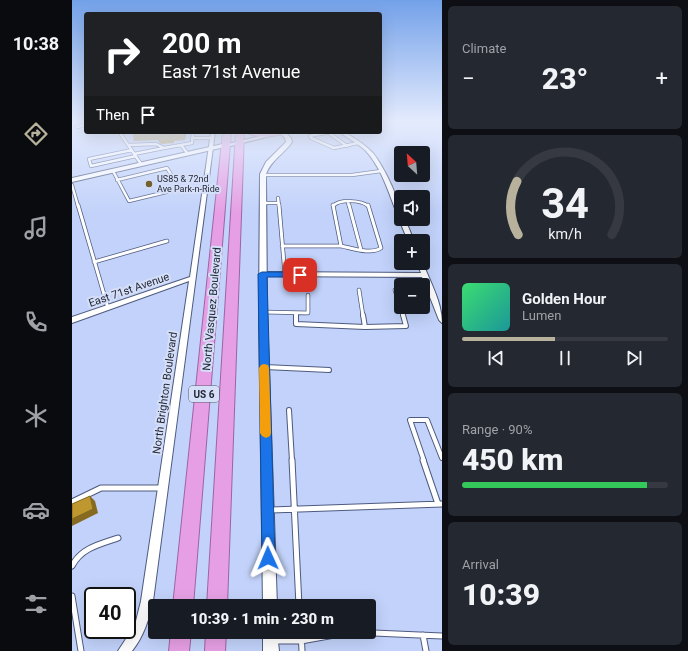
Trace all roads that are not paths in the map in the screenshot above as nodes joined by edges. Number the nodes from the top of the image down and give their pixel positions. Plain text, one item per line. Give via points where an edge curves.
1 (120, 152) edge
2 (133, 152) edge
3 (146, 152) edge
4 (195, 152) edge
5 (210, 152) edge
6 (225, 152) edge
7 (239, 152) edge
8 (279, 152) edge
9 (368, 152) edge
10 (188, 154) joint
11 (135, 155) junction
12 (141, 164) junction
13 (113, 171) junction
14 (381, 171) junction
15 (263, 175) junction
16 (72, 180) edge
17 (117, 180) junction
18 (72, 185) edge
19 (180, 189) junction
20 (205, 189) junction
21 (278, 198) dead end
22 (394, 198) edge
23 (348, 202) junction
24 (262, 203) junction
25 (278, 203) junction
26 (168, 241) dead end
27 (282, 246) junction
28 (341, 246) junction
29 (362, 250) junction
30 (94, 262) junction
31 (423, 270) edge
32 (262, 274) junction
33 (285, 274) junction
34 (425, 275) junction
35 (192, 278) junction
36 (359, 290) dead end
37 (308, 295) dead end
38 (108, 308) junction
39 (263, 312) junction
40 (296, 313) junction
41 (402, 314) edge
42 (72, 320) edge
43 (442, 320) edge
44 (364, 327) junction
45 (264, 367) junction
46 (329, 370) dead end
47 (289, 410) dead end
48 (442, 458) edge
49 (164, 488) junction
50 (72, 502) edge
51 (440, 504) edge
52 (267, 510) junction
53 (294, 510) junction
54 (118, 538) dead end
55 (72, 566) edge
56 (72, 596) edge
57 (184, 599) edge
58 (217, 599) edge
59 (270, 599) edge
60 (299, 599) edge
61 (422, 635) junction
62 (442, 636) edge
63 (180, 639) edge
64 (216, 639) edge
65 (301, 641) junction
66 (270, 642) edge
67 (81, 651) edge
68 (124, 651) edge
69 (179, 651) edge
70 (215, 651) edge
71 (302, 651) edge
72 (426, 651) edge

1 - 11 lane via 88,159 91,166
2 - 11 lane
3 - 11 lane
4 - 10 street
5 - 20 street, North Brighton Boulevard
6 - 57 highway, North Vasquez Boulevard / US 6
7 - 58 highway, North Vasquez Boulevard / US 6
8 - 15 street via 268,163
9 - 14 street
10 - 12 street
11 - 12 lane
12 - 13 street
13 - 16 street
13 - 17 lane
14 - 15 lane via 352,175
14 - 22 street
15 - 24 street
17 - 19 lane via 167,168
17 - 19 lane via 129,201
18 - 30 lane
19 - 20 lane
20 - 35 street, North Brighton Boulevard
21 - 25 lane
23 - 28 lane via 333,205
23 - 29 lane
23 - 29 lane via 362,202 368,205 381,248
24 - 25 lane
24 - 32 street
25 - 27 lane
26 - 30 lane
27 - 28 lane
27 - 33 lane
28 - 29 lane
30 - 38 lane
31 - 34 street
32 - 33 street
32 - 39 street
33 - 34 street
34 - 43 street
35 - 38 street, East 71st Avenue
35 - 49 street, North Brighton Boulevard
36 - 44 lane
37 - 40 lane via 308,313
38 - 42 street, East 71st Avenue
39 - 40 lane
39 - 45 street
40 - 44 lane via 296,324
41 - 44 lane via 406,326
45 - 46 lane
45 - 52 street
47 - 53 lane
48 - 51 lane via 427,420 410,420
49 - 50 lane via 101,488
49 - 68 street, North Brighton Boulevard via 143,620 137,634
51 - 53 lane
52 - 53 lane
52 - 59 street
53 - 60 lane
54 - 55 lane via 80,555
56 - 67 lane
61 - 62 lane
61 - 65 lane via 351,632
61 - 72 lane
63 - 69 highway
64 - 70 highway
65 - 66 lane
65 - 71 lane

